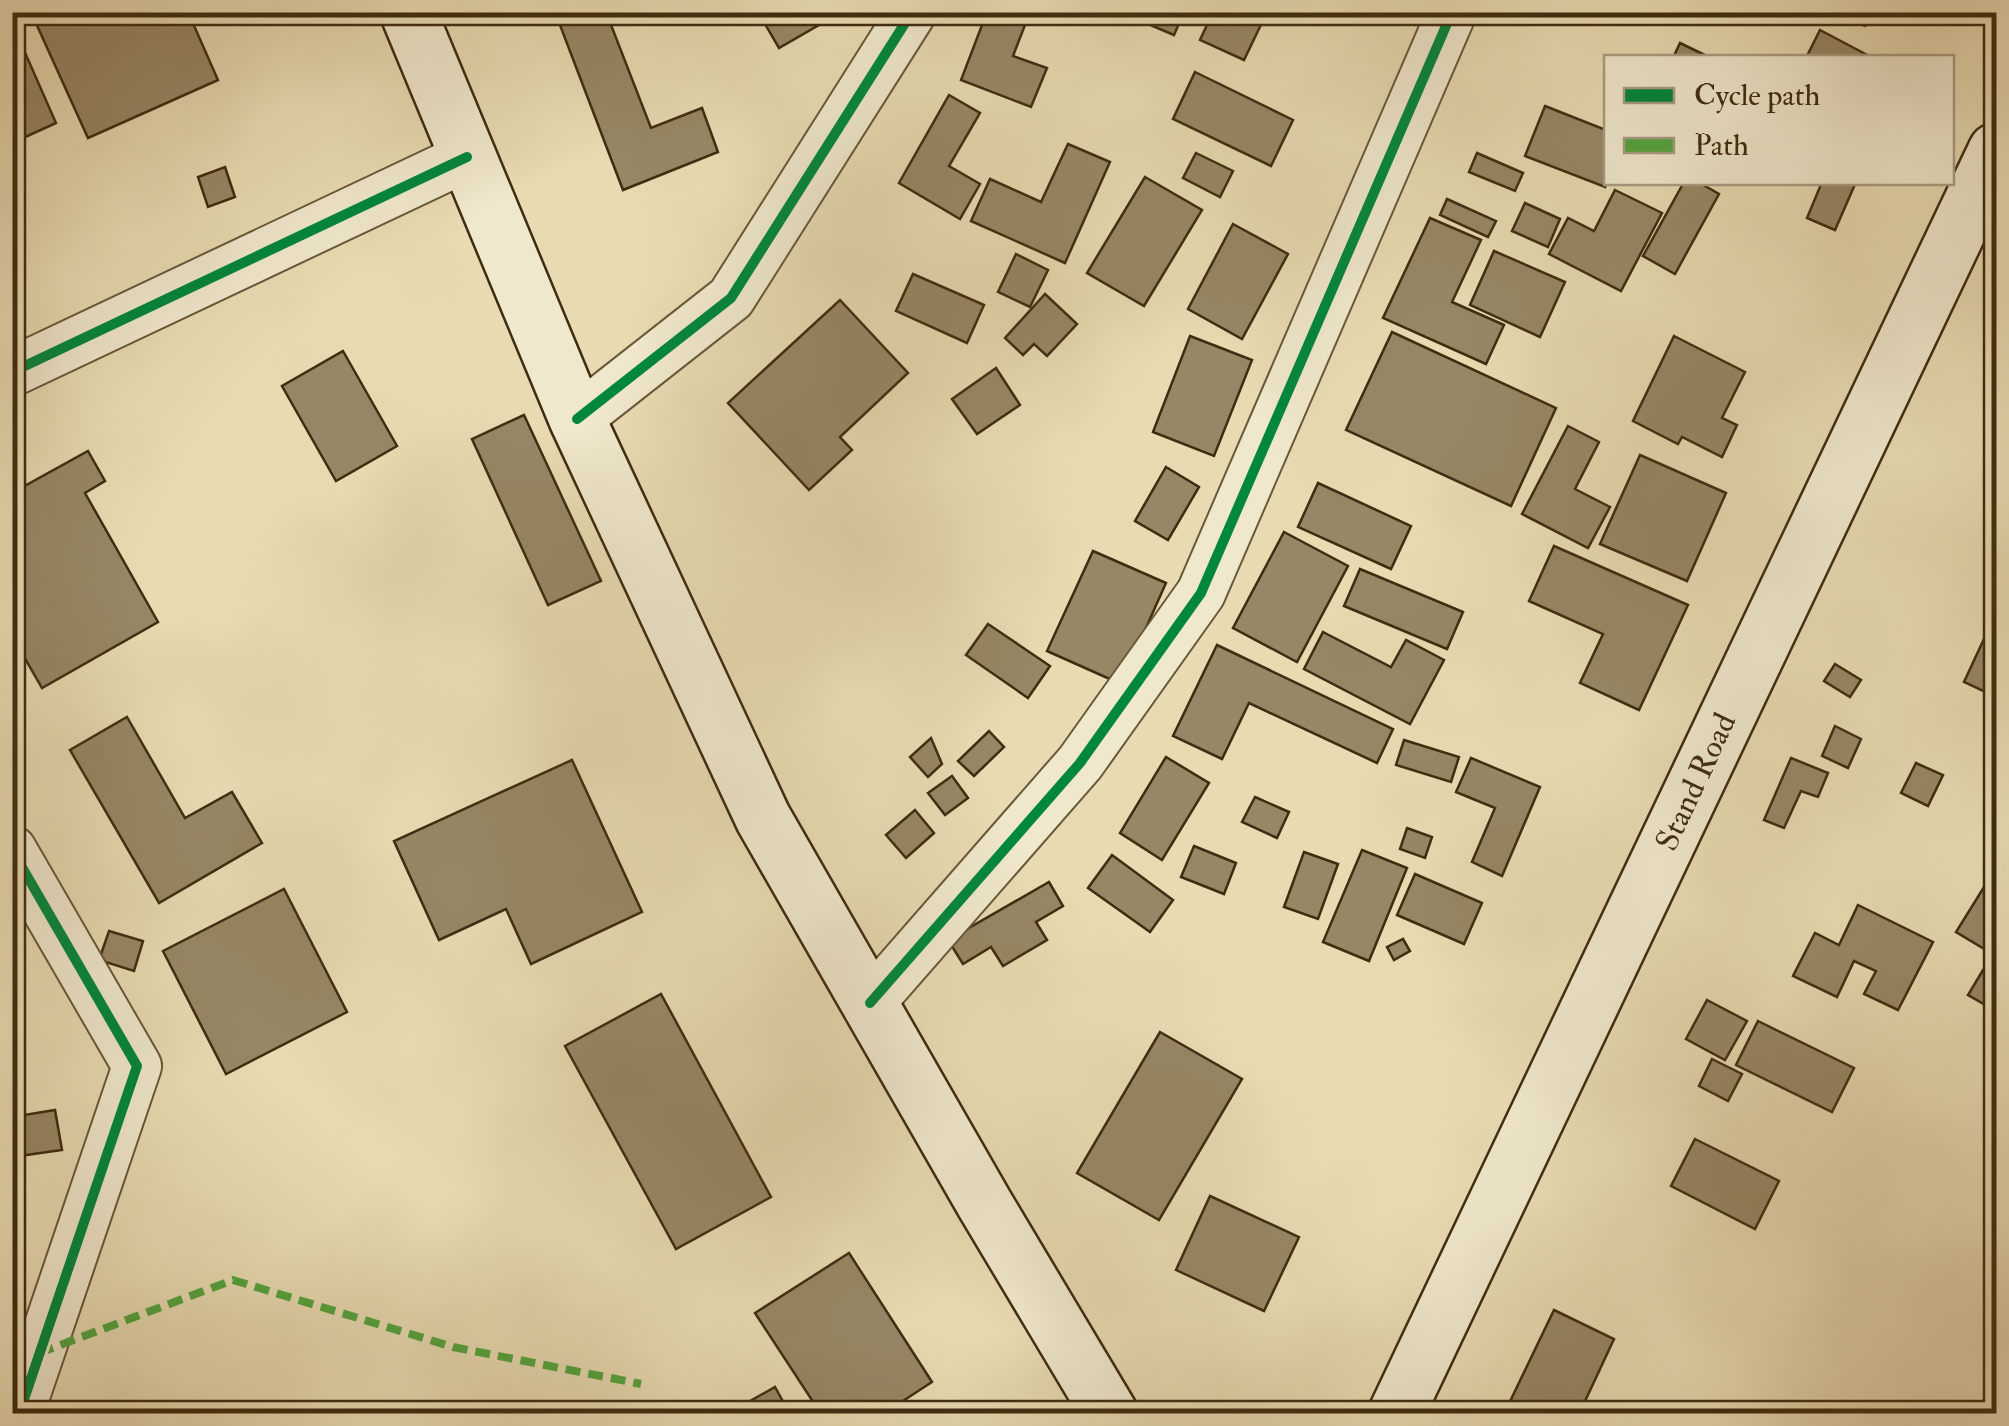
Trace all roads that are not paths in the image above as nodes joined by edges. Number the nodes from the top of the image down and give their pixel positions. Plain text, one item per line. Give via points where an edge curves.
1 (408, 12) edge
2 (912, 12) edge
3 (1452, 12) edge
4 (1996, 151) edge
5 (466, 157) junction
6 (12, 372) edge
7 (577, 419) junction
8 (12, 850) edge
9 (870, 1003) junction
10 (19, 1414) edge
11 (1110, 1414) edge
12 (1396, 1414) edge

1 - 5 main road
2 - 7 street via 731,298
3 - 9 street via 1200,593 1080,763
4 - 12 main road, Stand Road
5 - 6 street
5 - 7 main road
7 - 9 main road via 763,818
8 - 10 street via 138,1066
9 - 11 main road

